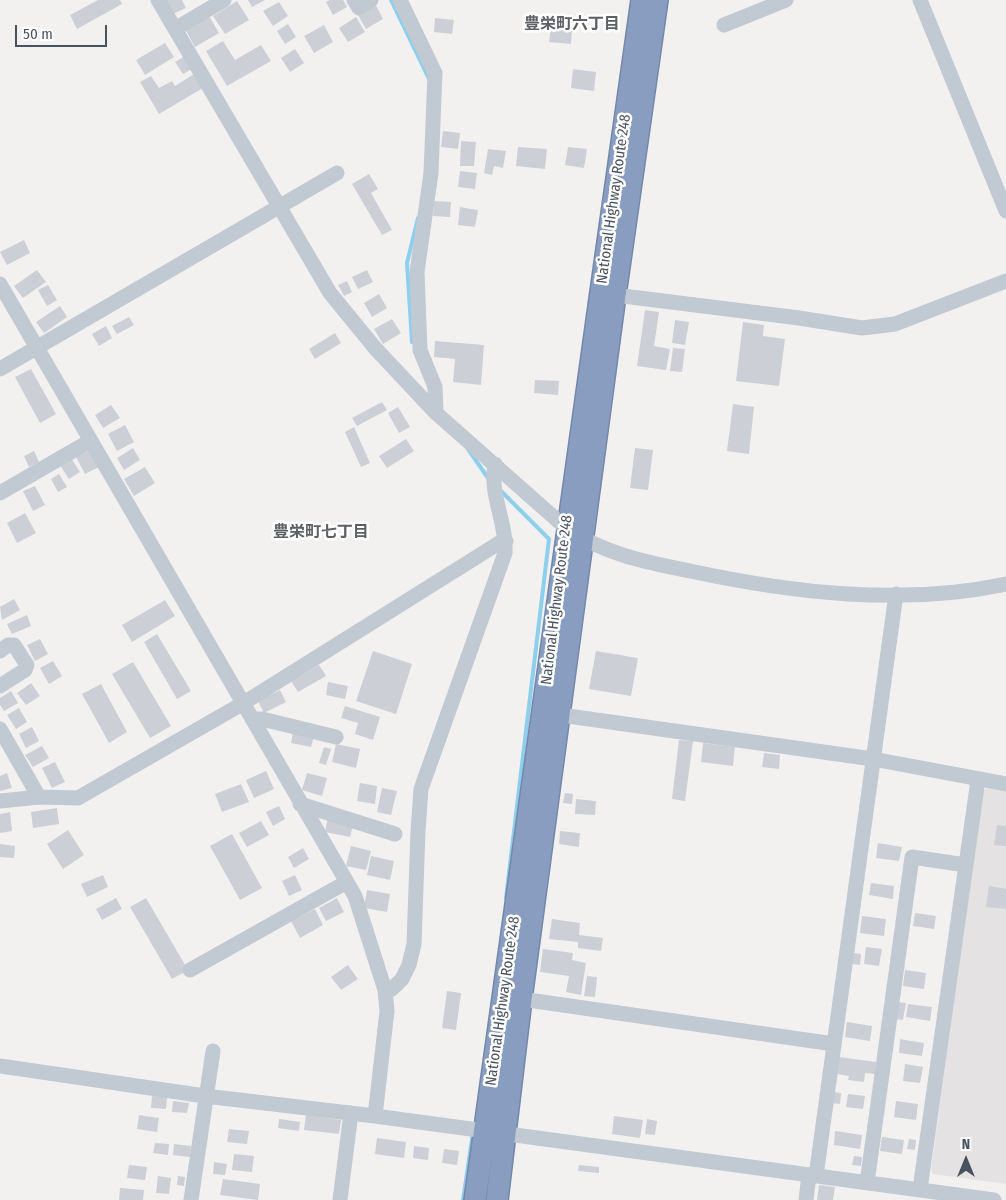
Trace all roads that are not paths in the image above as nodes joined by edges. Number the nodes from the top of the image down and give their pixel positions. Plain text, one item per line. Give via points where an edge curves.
1 (158, 0) edge
2 (224, 0) edge
3 (354, 0) edge
4 (371, 0) edge
5 (400, 0) edge
6 (642, 0) edge
7 (657, 0) edge
8 (786, 0) edge
9 (920, 0) edge
10 (724, 25) dead end
11 (175, 29) junction
12 (337, 172) dead end
13 (280, 207) junction
14 (1006, 211) edge
15 (1006, 281) edge
16 (0, 284) edge
17 (615, 295) junction
18 (36, 347) junction
19 (0, 369) edge
20 (436, 413) junction
21 (90, 441) junction
22 (495, 464) junction
23 (0, 493) edge
24 (566, 528) junction
25 (584, 540) junction
26 (506, 542) junction
27 (1006, 584) edge
28 (896, 594) junction
29 (0, 651) edge
30 (0, 686) edge
31 (242, 704) junction
32 (561, 715) junction
33 (252, 719) junction
34 (0, 729) edge
35 (336, 736) dead end
36 (873, 759) junction
37 (978, 780) junction
38 (1006, 784) edge
39 (39, 797) junction
40 (0, 801) edge
41 (300, 804) junction
42 (395, 834) dead end
43 (966, 864) junction
44 (345, 883) junction
45 (190, 970) dead end
46 (385, 990) junction
47 (522, 999) junction
48 (834, 1044) junction
49 (213, 1051) dead end
50 (0, 1066) edge
51 (205, 1096) junction
52 (351, 1113) junction
53 (375, 1116) junction
54 (485, 1131) junction
55 (506, 1134) junction
56 (812, 1175) junction
57 (867, 1183) junction
58 (920, 1189) junction
59 (941, 1197) edge
60 (191, 1200) edge
61 (340, 1200) edge
62 (476, 1200) edge
63 (497, 1200) edge
64 (806, 1200) edge
65 (994, 1200) edge

1 - 11 street
2 - 11 street
3 - 4 street via 359,8
5 - 20 street via 435,73 431,173 417,272 420,350 435,388
6 - 24 highway, National Highway Route 248
7 - 17 highway, National Highway Route 248
8 - 10 street
9 - 14 street
11 - 13 street
12 - 13 street
13 - 18 street
13 - 20 street via 330,293 375,348
15 - 17 street via 895,324 862,328
16 - 18 street
17 - 25 highway, National Highway Route 248
18 - 19 street
18 - 21 street
20 - 22 street
21 - 23 street
21 - 31 street
22 - 24 street
22 - 26 street via 492,480
24 - 25 street
24 - 54 highway, National Highway Route 248
25 - 28 street via 626,558 728,579 834,593
25 - 32 highway, National Highway Route 248
26 - 31 street via 498,543
26 - 46 street via 506,553 422,789 414,944 402,978 392,989
27 - 28 street via 948,593
28 - 36 street
29 - 30 street via 14,645 27,665 25,670
31 - 33 street
31 - 39 street via 78,798
32 - 36 street
32 - 47 highway, National Highway Route 248
33 - 35 street
33 - 41 street
34 - 39 street
36 - 37 street
36 - 48 street
37 - 38 street
37 - 43 street
39 - 40 street
41 - 42 street
41 - 44 street
43 - 57 street via 912,857
43 - 58 street
44 - 45 street
44 - 46 street via 355,896
46 - 53 street via 387,1010
47 - 48 street
47 - 55 highway, National Highway Route 248
48 - 56 street
49 - 51 street
50 - 51 street
51 - 52 street
51 - 60 street
52 - 53 street
52 - 61 street
53 - 54 street
54 - 55 street
54 - 62 highway, National Highway Route 248
55 - 56 street
55 - 63 highway, National Highway Route 248
56 - 57 street
56 - 64 street
57 - 58 street
58 - 59 street
59 - 65 street

